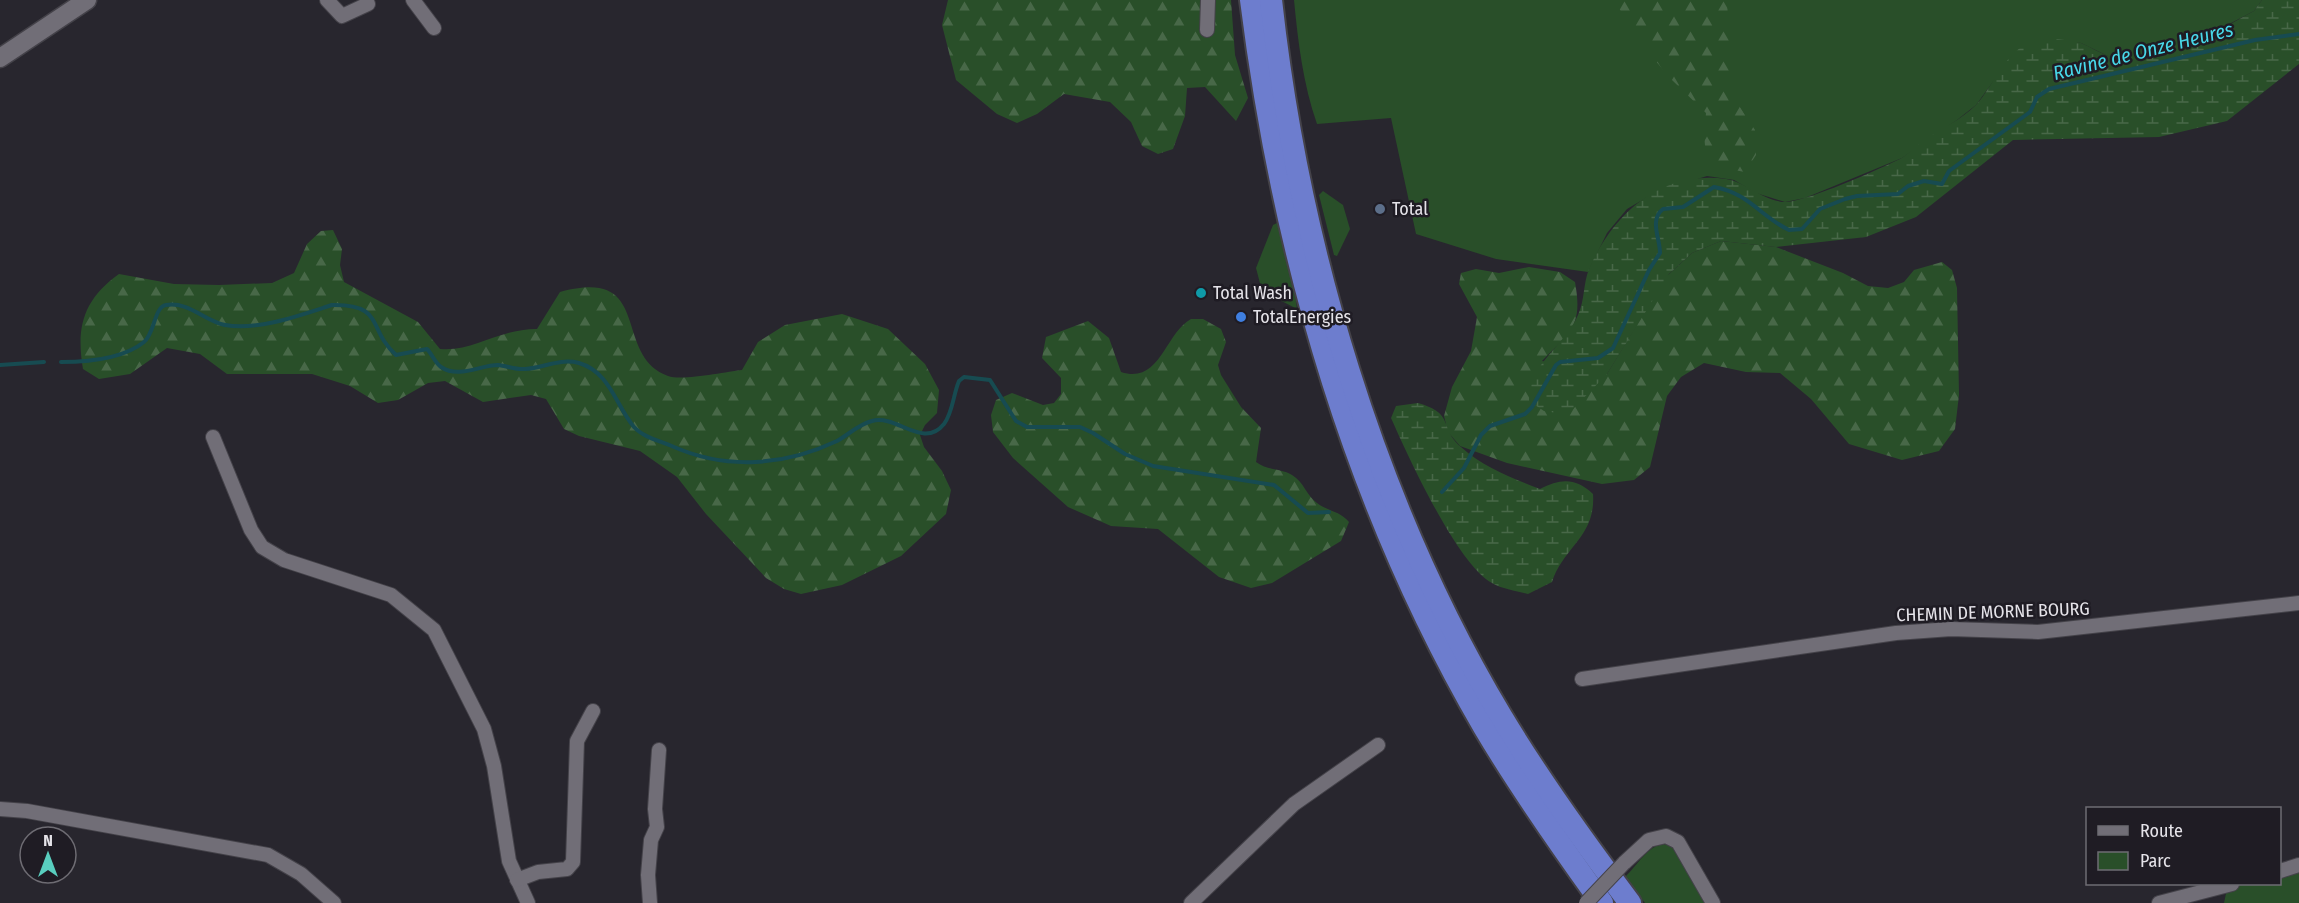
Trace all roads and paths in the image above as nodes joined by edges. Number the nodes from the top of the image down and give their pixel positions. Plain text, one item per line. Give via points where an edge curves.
1 (87, 0) edge
2 (327, 0) edge
3 (413, 0) edge
4 (1208, 0) edge
5 (1251, 0) edge
6 (1271, 0) edge
7 (368, 4) dead end
8 (434, 28) dead end
9 (1207, 30) dead end
10 (0, 58) edge
11 (213, 438) dead end
12 (2299, 603) edge
13 (1582, 679) dead end
14 (593, 711) dead end
15 (1378, 745) dead end
16 (659, 750) dead end
17 (0, 809) edge
18 (2299, 866) edge
19 (2281, 871) edge
20 (517, 880) junction
21 (2228, 885) edge
22 (334, 903) edge
23 (528, 903) edge
24 (650, 903) edge
25 (1191, 903) edge
26 (1586, 903) edge
27 (1602, 903) edge
28 (1630, 903) edge
29 (1713, 903) edge
30 (2159, 903) edge

1 - 10 street
2 - 7 street via 342,16
3 - 8 street
4 - 9 street
5 - 27 highway via 1282,189 1312,315 1343,415 1390,540 1484,727
6 - 28 highway via 1292,140 1330,304 1362,409 1405,522 1453,627 1500,715 1563,814
11 - 20 street via 251,530 262,547 284,560 391,595 434,630 484,729 509,861
12 - 13 street, CHEMIN DE MORNE BOURG via 2038,632 1951,629 1896,633
14 - 20 street via 578,741 573,862 567,869 538,872
15 - 25 street via 1294,804
16 - 24 street via 657,827 651,840 648,875
17 - 22 street via 268,855 301,874
18 - 19 street
20 - 23 street
21 - 30 street
26 - 29 street, bridge via 1649,840 1666,836 1678,842

